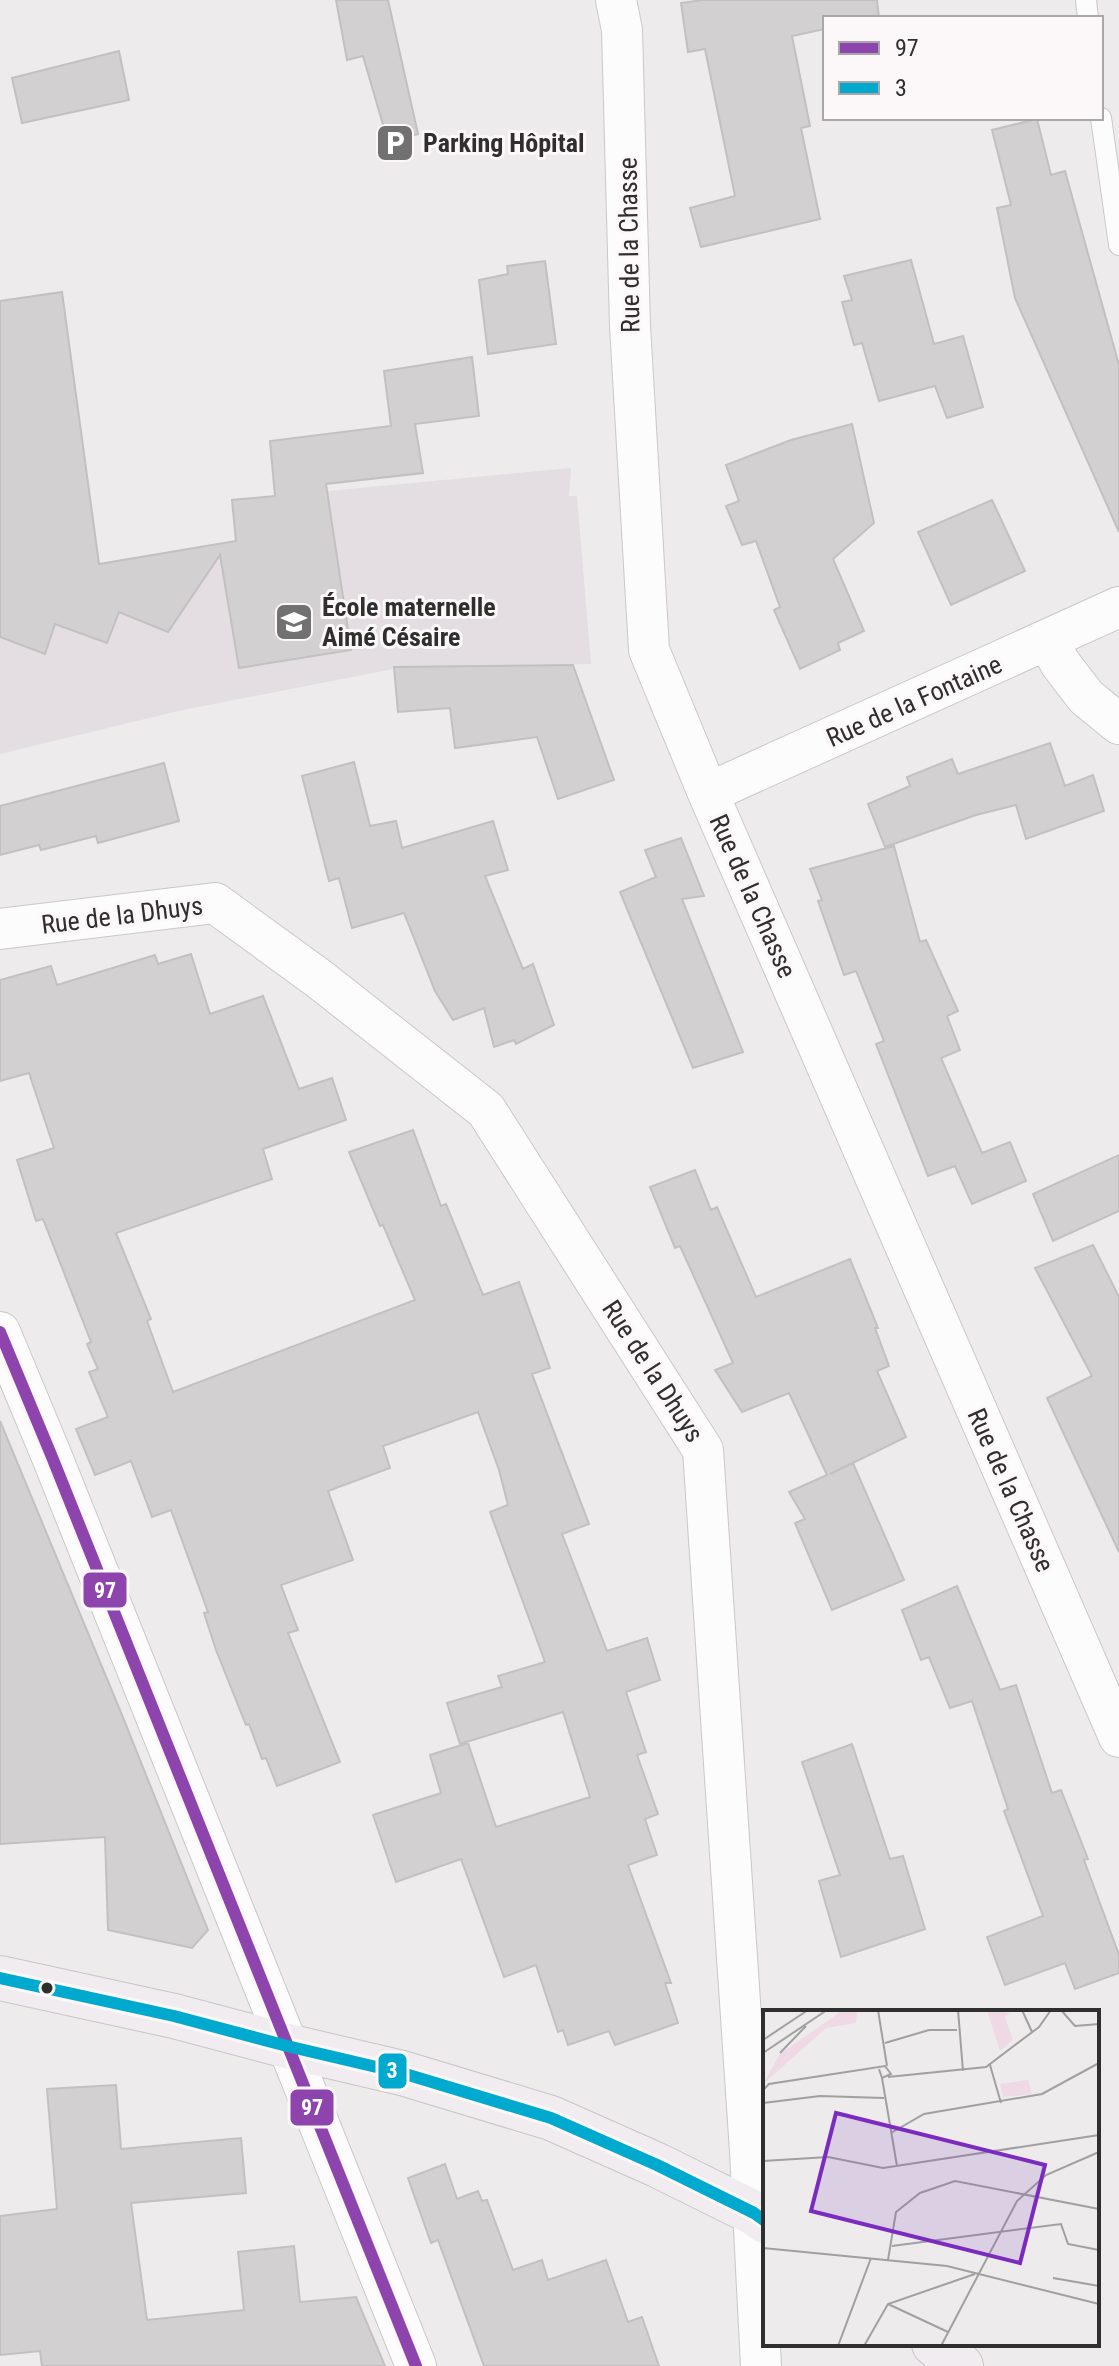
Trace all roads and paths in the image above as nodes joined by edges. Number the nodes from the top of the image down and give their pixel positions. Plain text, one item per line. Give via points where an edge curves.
1 (616, 0) edge
2 (1101, 120) edge
3 (1119, 245) edge
4 (1119, 607) edge
5 (1048, 640) junction
6 (1119, 724) edge
7 (708, 793) junction
8 (0, 929) edge
9 (0, 1332) edge
10 (1119, 1737) edge
11 (0, 1978) edge
12 (287, 2046) junction
13 (759, 2217) edge
14 (936, 2346) edge
15 (416, 2366) edge
16 (761, 2366) edge
17 (961, 2366) edge

1 - 7 street, Rue de la Chasse via 623,46 630,326 649,650
2 - 3 lane
4 - 5 street, Rue de la Fontaine
5 - 6 street via 1086,697
5 - 7 street, Rue de la Fontaine
7 - 10 street, Rue de la Chasse
8 - 13 street, Rue de la Dhuys via 215,903 318,978 486,1110 703,1450
9 - 12 street
11 - 12 main road
12 - 13 main road via 402,2073 551,2118
12 - 15 street
13 - 16 street, Rue de la Dhuys
14 - 17 main road

